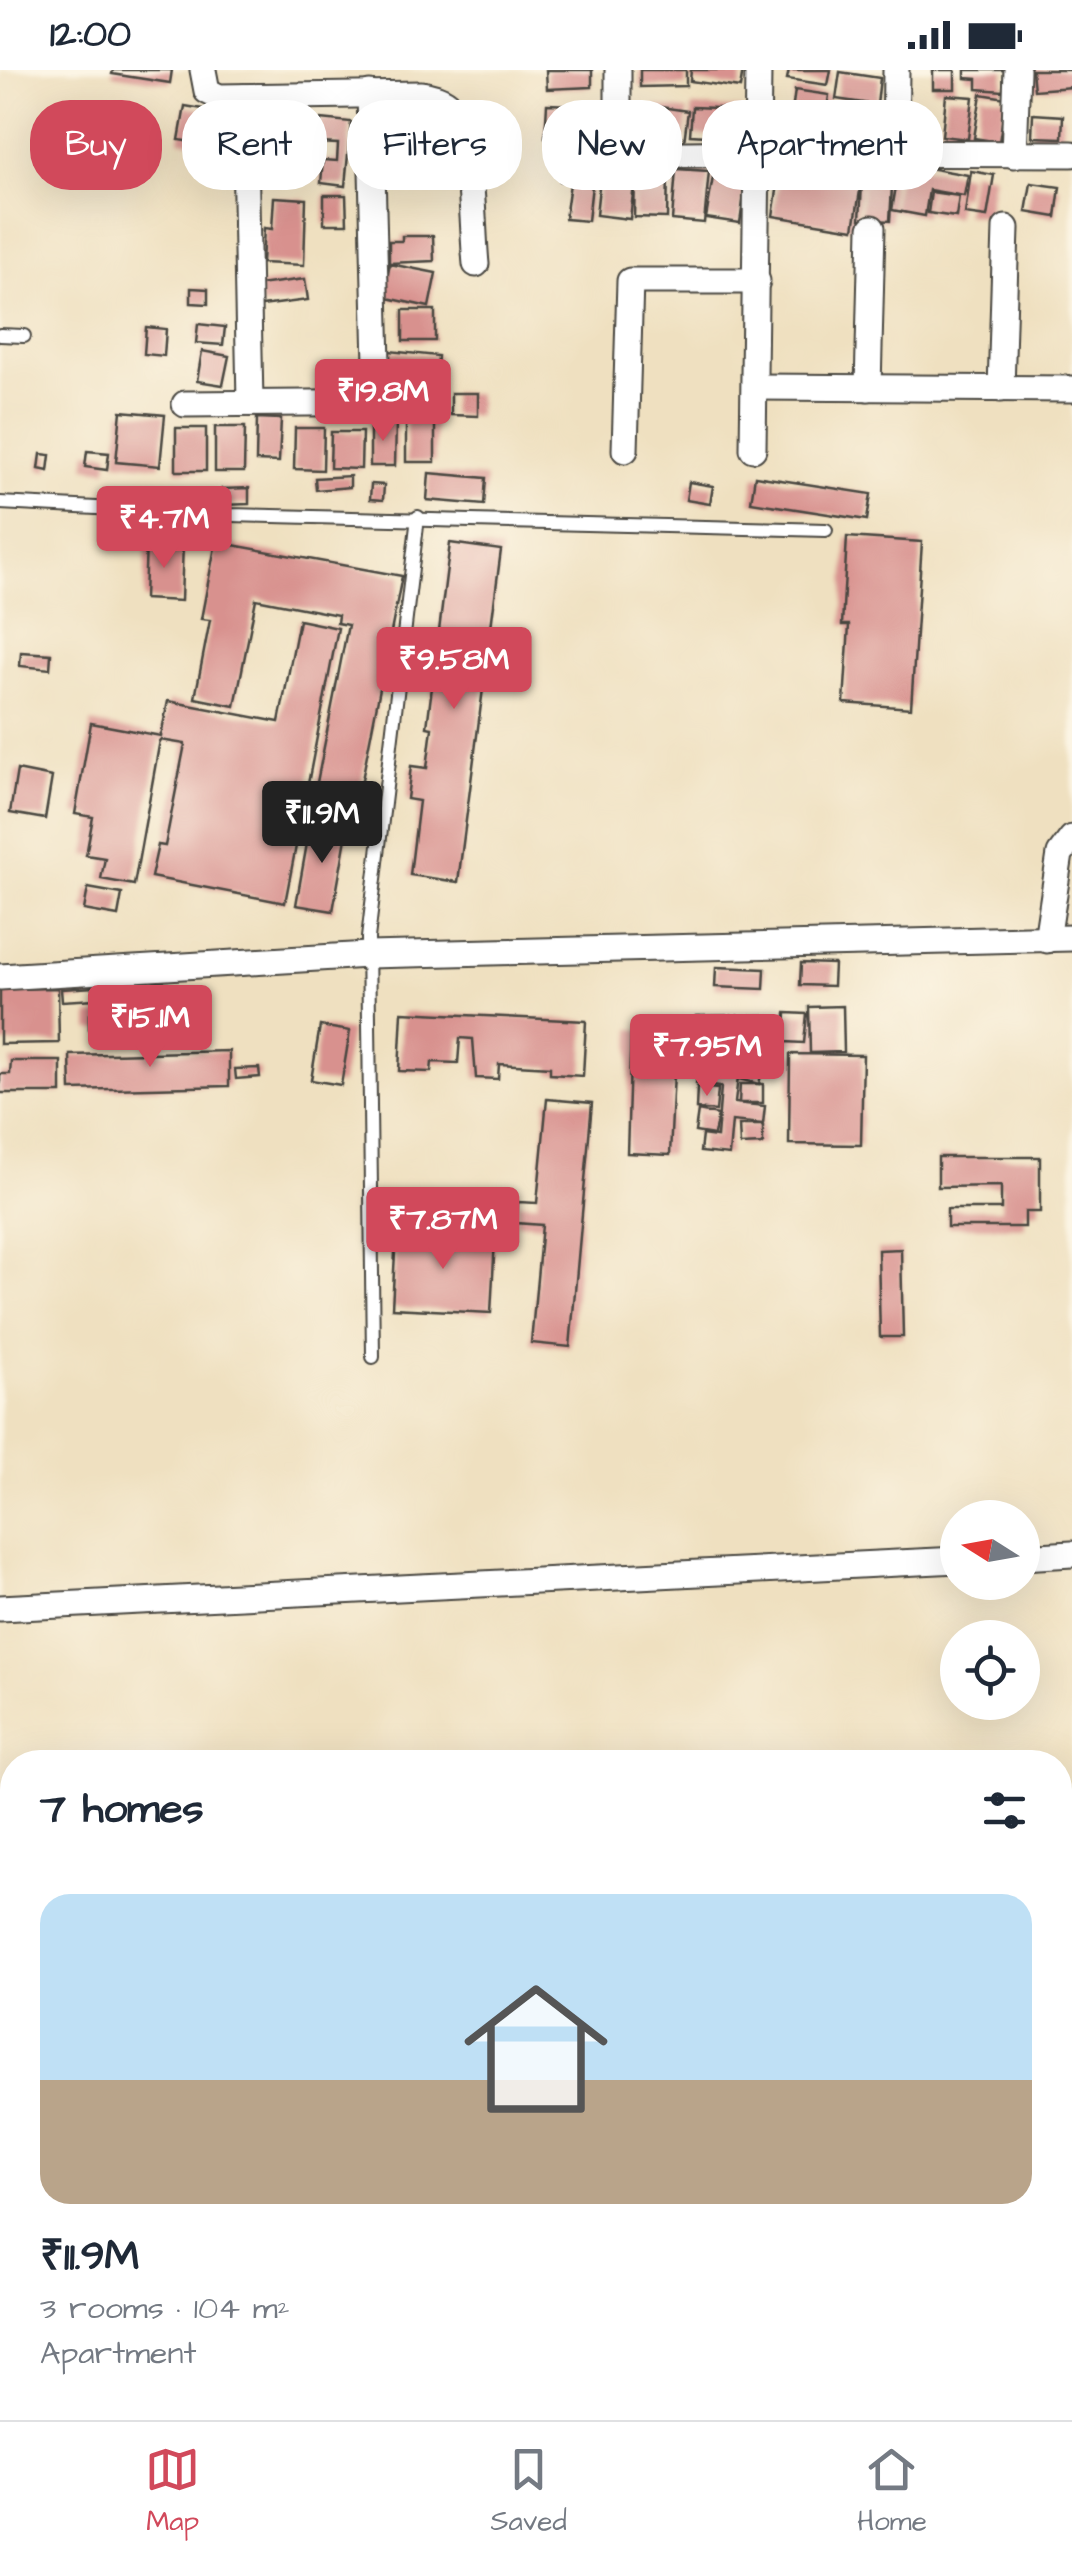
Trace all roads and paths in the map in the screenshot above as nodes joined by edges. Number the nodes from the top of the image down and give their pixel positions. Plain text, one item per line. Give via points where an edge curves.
1 (203, 70) edge
2 (618, 70) edge
3 (758, 70) edge
4 (896, 70) edge
5 (1017, 70) edge
6 (370, 94) junction
7 (244, 96) junction
8 (758, 100) edge
9 (896, 100) edge
10 (702, 154) edge
11 (943, 154) edge
12 (1014, 154) junction
13 (1072, 154) edge
14 (757, 190) edge
15 (872, 228) dead end
16 (1006, 228) dead end
17 (476, 264) dead end
18 (757, 281) junction
19 (0, 335) edge
20 (24, 336) dead end
21 (756, 387) junction
22 (868, 388) junction
23 (1001, 389) junction
24 (1072, 389) edge
25 (378, 402) junction
26 (432, 402) dead end
27 (250, 403) junction
28 (185, 404) dead end
29 (753, 449) dead end
30 (625, 450) dead end
31 (0, 503) edge
32 (418, 518) junction
33 (826, 530) dead end
34 (1072, 838) edge
35 (1060, 939) edge
36 (368, 955) junction
37 (0, 977) edge
38 (372, 1356) dead end
39 (1072, 1554) edge
40 (1040, 1556) edge
41 (940, 1561) edge
42 (0, 1608) edge

1 - 7 street via 212,95
2 - 10 street via 618,155
3 - 8 street
4 - 9 street
5 - 12 street
6 - 7 street
6 - 17 street via 421,94 452,108 464,140
6 - 25 street
7 - 27 street
11 - 12 street
12 - 13 street
14 - 18 street
15 - 22 street
16 - 23 street
18 - 21 street
18 - 30 street via 630,281
19 - 20 lane
21 - 22 street
21 - 29 street
22 - 23 street
23 - 24 street
25 - 26 street
25 - 27 street
27 - 28 street
31 - 32 lane
32 - 33 lane
32 - 36 lane
34 - 35 street via 1060,854
35 - 36 street
36 - 37 street
36 - 38 lane
39 - 40 street
41 - 42 street

